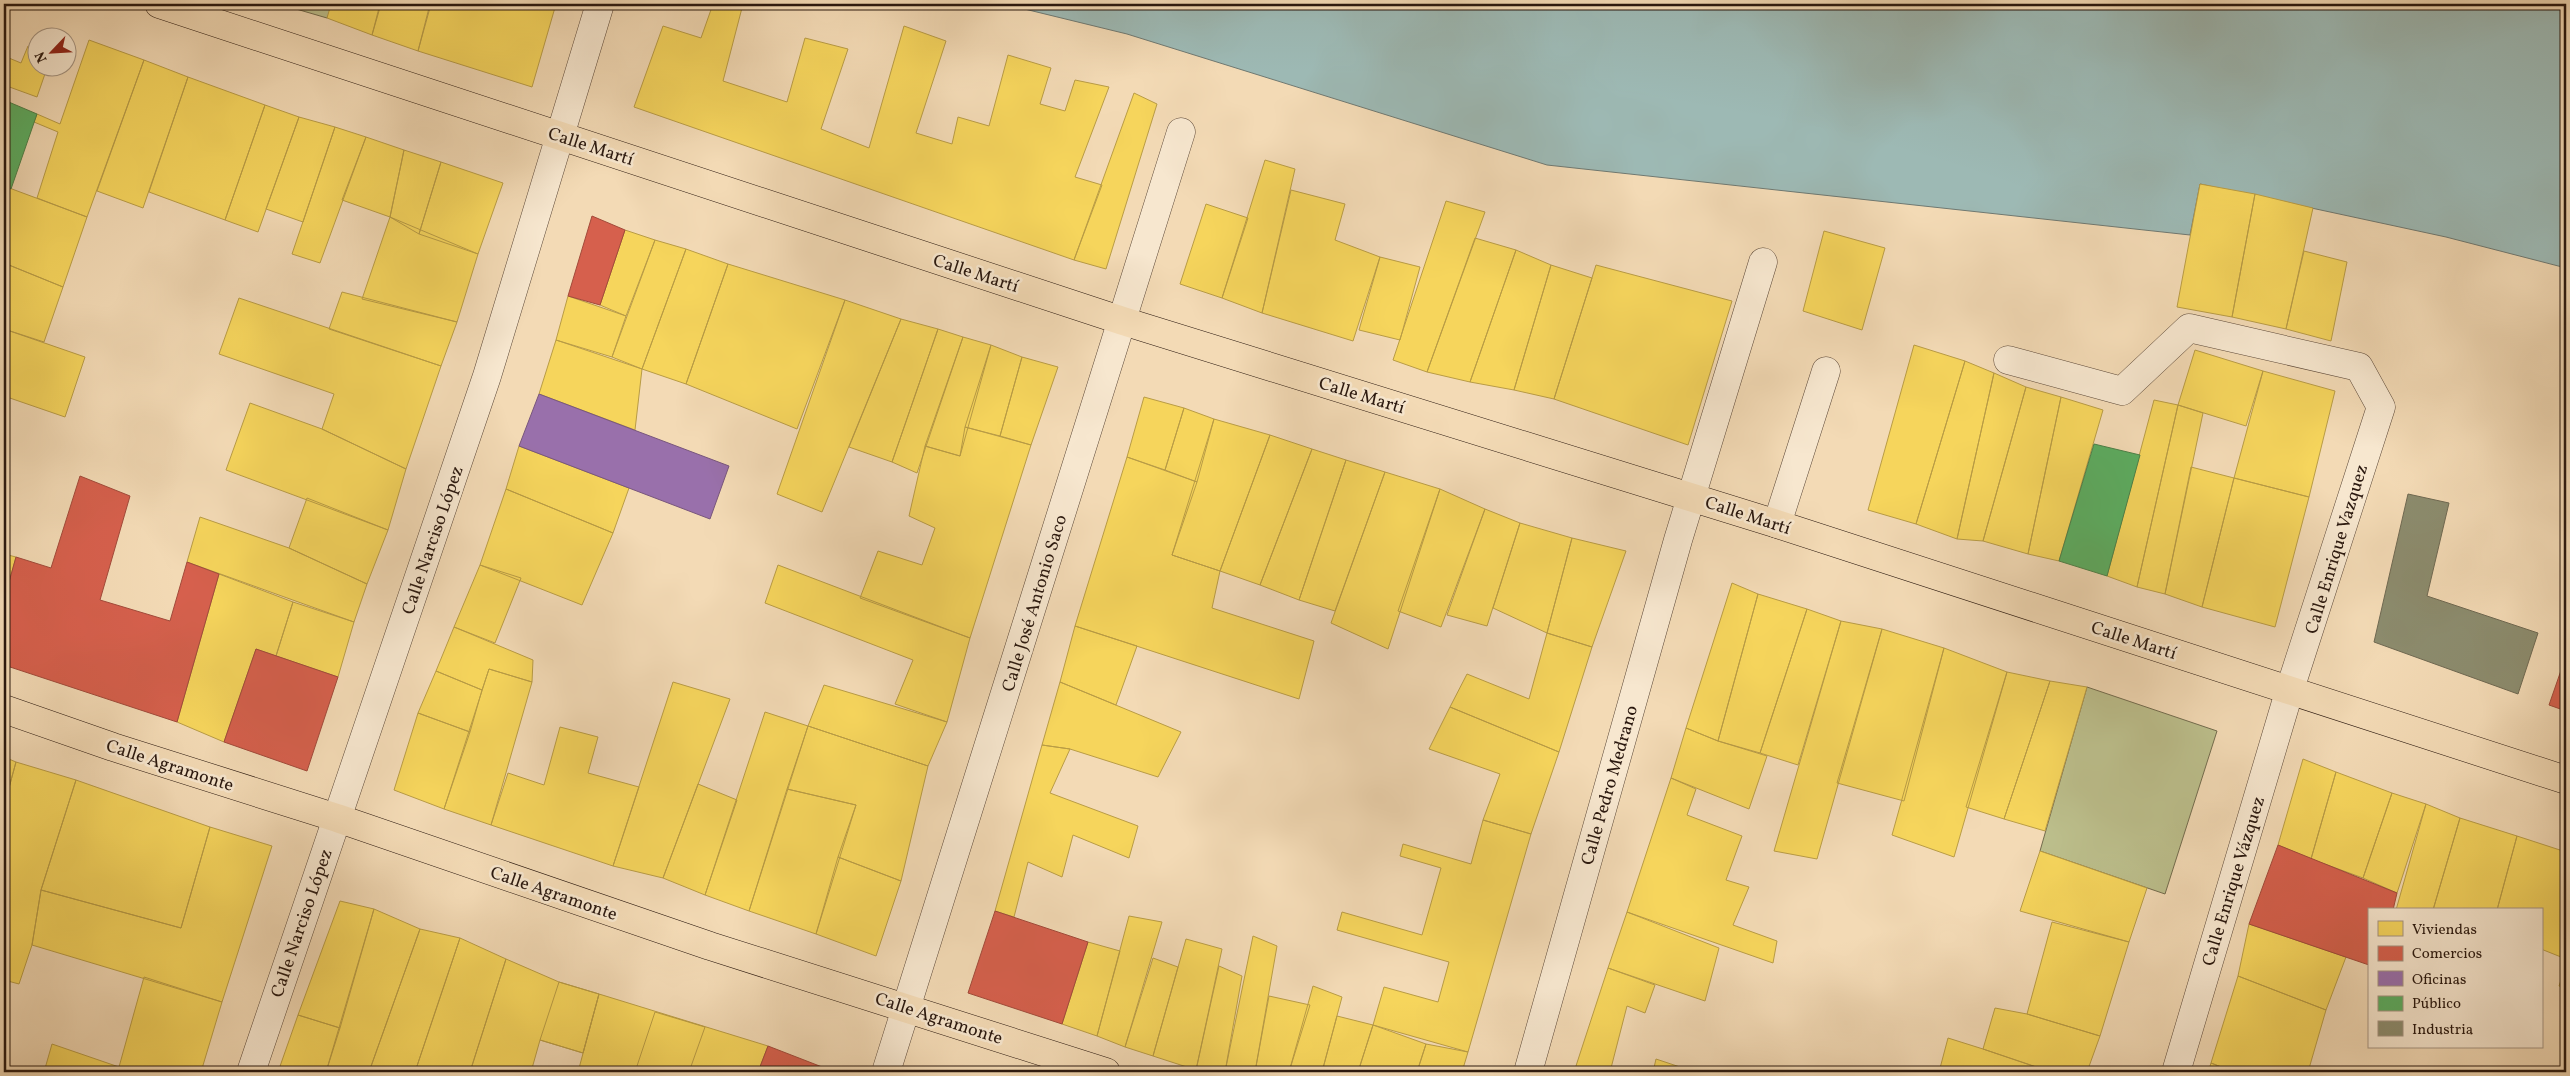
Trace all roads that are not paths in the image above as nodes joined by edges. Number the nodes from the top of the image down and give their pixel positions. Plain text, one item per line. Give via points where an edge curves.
1 (159, 4) edge
2 (600, 4) edge
3 (1181, 132) dead end
4 (560, 136) junction
5 (1763, 262) dead end
6 (1123, 321) junction
7 (2008, 360) dead end
8 (1826, 371) dead end
9 (1691, 497) junction
10 (1777, 524) junction
11 (2290, 689) junction
12 (4, 709) edge
13 (2566, 780) edge
14 (337, 818) junction
15 (907, 1007) junction
16 (251, 1072) edge
17 (886, 1072) edge
18 (1106, 1072) edge
19 (1528, 1072) edge
20 (2176, 1072) edge

1 - 4 main road, Calle Martí
2 - 4 street, Calle Narciso López
3 - 6 street, Calle José Antonio Saco
4 - 6 main road, Calle Martí
4 - 14 street, Calle Narciso López via 484,385
5 - 9 street, Calle Pedro Medrano
6 - 9 main road, Calle Martí
6 - 15 street, Calle José Antonio Saco
7 - 11 street, Calle Enrique Vazquez via 2122,391 2189,328 2359,367 2381,407
8 - 10 street
9 - 10 main road, Calle Martí
9 - 19 street, Calle Pedro Medrano
10 - 11 main road, Calle Martí
11 - 13 main road, Calle Martí
11 - 20 street, Calle Enrique Vázquez
12 - 14 main road, Calle Agramonte
14 - 15 main road, Calle Agramonte via 710,946
14 - 16 street, Calle Narciso López
15 - 17 street, Calle José Antonio Saco
15 - 18 main road, Calle Agramonte

